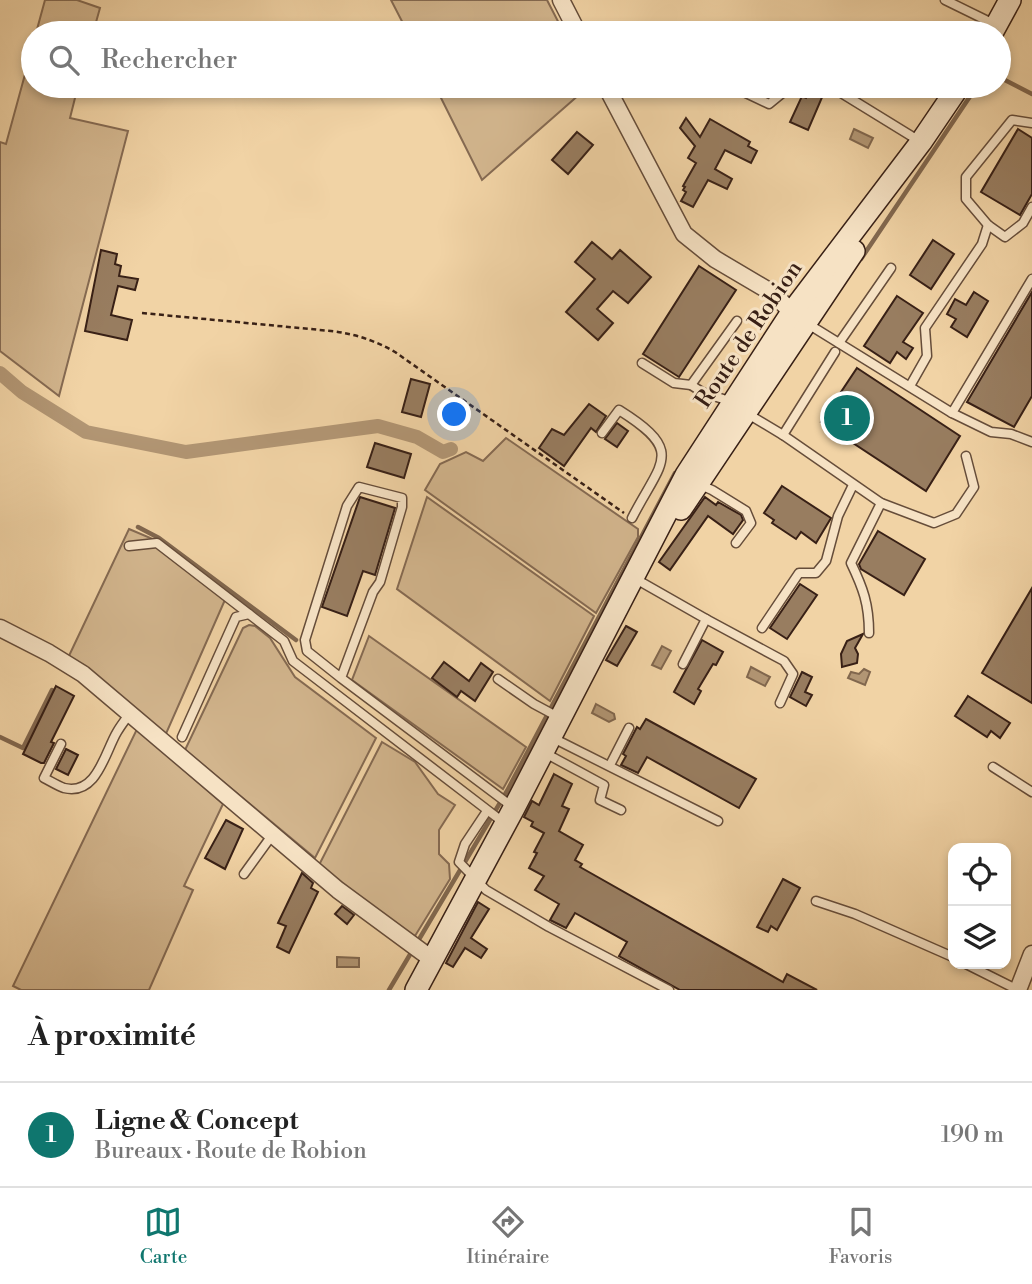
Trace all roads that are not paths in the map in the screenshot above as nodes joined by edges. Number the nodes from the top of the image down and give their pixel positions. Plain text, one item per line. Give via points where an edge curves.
1 (561, 0) edge
2 (945, 0) edge
3 (1010, 0) edge
4 (572, 21) edge
5 (980, 21) edge
6 (998, 21) edge
7 (612, 98) edge
8 (757, 98) edge
9 (776, 98) edge
10 (850, 98) edge
11 (951, 98) edge
12 (1032, 123) edge
13 (921, 142) junction
14 (1032, 207) edge
15 (988, 225) junction
16 (891, 268) dead end
17 (1032, 279) edge
18 (799, 318) junction
19 (737, 321) dead end
20 (839, 342) junction
21 (835, 352) dead end
22 (642, 363) dead end
23 (691, 385) junction
24 (910, 386) junction
25 (739, 408) junction
26 (952, 413) junction
27 (602, 433) dead end
28 (783, 435) junction
29 (1032, 442) edge
30 (966, 456) dead end
31 (698, 484) junction
32 (853, 485) junction
33 (881, 503) junction
34 (632, 518) road end
35 (736, 543) dead end
36 (129, 546) dead end
37 (637, 573) junction
38 (249, 614) junction
39 (706, 619) junction
40 (0, 628) edge
41 (762, 628) dead end
42 (869, 633) dead end
43 (683, 664) dead end
44 (341, 678) junction
45 (498, 679) dead end
46 (780, 703) dead end
47 (130, 713) junction
48 (629, 729) dead end
49 (551, 735) junction
50 (181, 737) dead end
51 (61, 744) dead end
52 (610, 765) junction
53 (993, 766) dead end
54 (1032, 792) edge
55 (621, 810) dead end
56 (487, 811) junction
57 (510, 816) junction
58 (718, 821) dead end
59 (273, 834) junction
60 (244, 874) dead end
61 (473, 881) junction
62 (816, 901) dead end
63 (1032, 954) edge
64 (948, 955) edge
65 (429, 958) junction
66 (976, 969) edge
67 (405, 990) edge
68 (416, 990) edge
69 (669, 990) edge
70 (1018, 990) edge

1 - 4 street
2 - 5 lane
3 - 6 main road
7 - 18 street via 684,234 774,295
8 - 9 lane via 769,104
10 - 13 lane
11 - 13 main road, Route de Robion
12 - 15 lane via 1012,120 966,177 966,199
13 - 18 main road, Route de Robion via 861,240
13 - 18 main road, Route de Robion via 841,246
14 - 15 lane via 1023,223 1005,236
15 - 24 lane via 982,244 925,328 927,356
16 - 20 lane
17 - 26 lane
18 - 20 lane
18 - 25 main road, Route de Robion
18 - 25 main road, Route de Robion via 770,378
19 - 23 lane
20 - 24 lane
21 - 28 lane
22 - 23 lane via 674,383
23 - 25 lane
24 - 26 lane
25 - 28 lane
25 - 31 main road, Route de Robion
25 - 37 main road, Route de Robion via 686,475
26 - 29 lane via 991,432
27 - 34 lane via 619,410 657,439 664,453
28 - 32 lane
30 - 33 lane via 974,488 956,514 934,523
31 - 35 lane via 746,511 751,523
31 - 37 main road, Route de Robion
32 - 33 lane
32 - 41 lane via 838,516 826,561 816,573 799,573
33 - 42 lane via 851,563 869,610
36 - 38 lane via 157,543
37 - 39 lane
37 - 49 main road, Route de Robion
38 - 50 lane via 236,617
38 - 56 lane via 284,641 293,661
39 - 43 lane
39 - 46 lane via 784,661 793,674
40 - 47 street via 83,674
44 - 44 lane via 380,582 402,507 402,498 359,487 347,506 305,640 307,651
44 - 57 lane
45 - 49 lane via 534,704
47 - 51 lane via 86,785 64,788 44,778
47 - 59 street
48 - 52 lane
49 - 52 lane
49 - 55 lane via 604,785 600,800
49 - 57 main road, Route de Robion
52 - 58 lane
53 - 54 lane
56 - 57 lane
56 - 61 lane via 459,862
57 - 61 main road, Route de Robion
59 - 60 lane
59 - 65 street
61 - 65 main road, Route de Robion
61 - 69 lane
62 - 64 lane
63 - 70 street
65 - 67 main road, Route de Robion
65 - 68 main road, Route de Robion
66 - 70 lane

